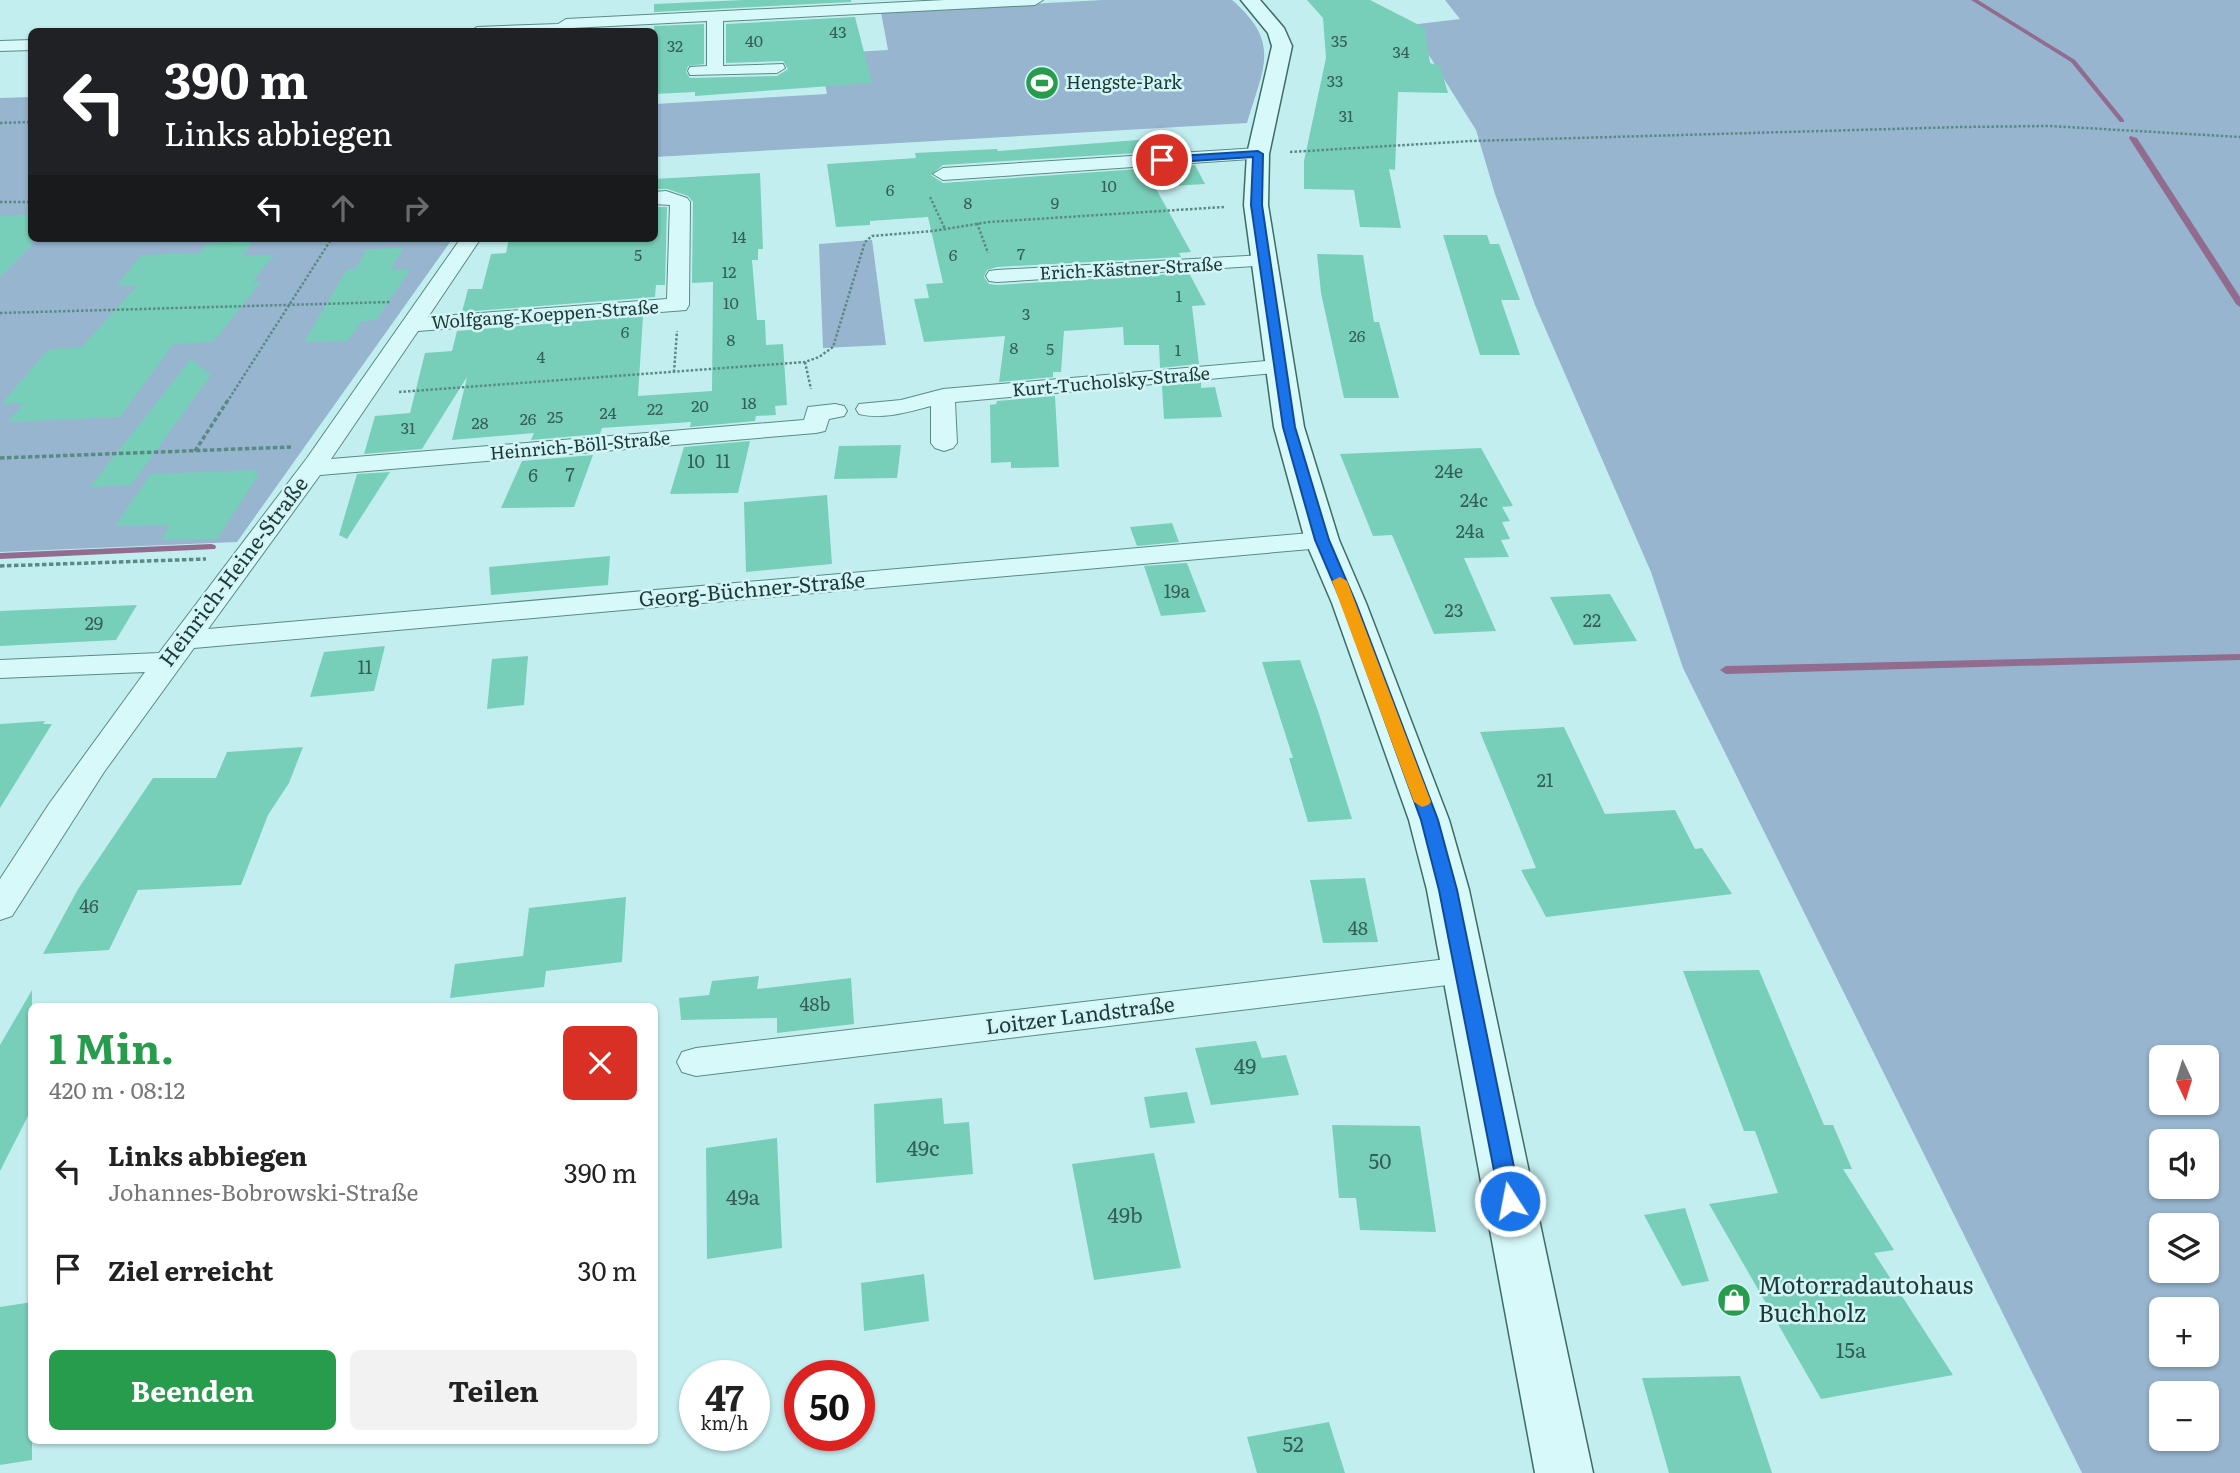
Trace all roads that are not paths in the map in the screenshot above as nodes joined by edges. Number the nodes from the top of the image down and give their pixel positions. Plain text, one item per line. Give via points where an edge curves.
1 (1035, 0) edge
2 (1250, 0) edge
3 (715, 16) junction
4 (565, 24) edge
5 (521, 28) edge
6 (28, 45) edge
7 (0, 46) edge
8 (777, 68) dead end
9 (696, 71) dead end
10 (715, 71) junction
11 (1258, 154) junction
12 (943, 174) dead end
13 (658, 198) edge
14 (468, 242) edge
15 (1265, 261) junction
16 (997, 276) dead end
17 (412, 325) junction
18 (1279, 368) junction
19 (943, 396) junction
20 (868, 409) dead end
21 (835, 411) dead end
22 (944, 443) dead end
23 (312, 468) junction
24 (1322, 540) junction
25 (174, 651) junction
26 (0, 669) edge
27 (0, 908) edge
28 (1464, 970) junction
29 (696, 1062) dead end
30 (1564, 1473) edge

1 - 3 street
2 - 11 main road via 1277,32 1282,46
3 - 4 street
3 - 10 street
4 - 5 street
6 - 7 street
8 - 10 street
9 - 10 street
11 - 12 street
11 - 15 main road via 1256,205
13 - 17 street, Wolfgang-Koeppen-Straße via 680,202 678,316
14 - 17 street, Heinrich-Heine-Straße
15 - 16 street, Erich-Kästner-Straße
15 - 18 main road
17 - 23 street, Heinrich-Heine-Straße
18 - 19 street, Kurt-Tucholsky-Straße
18 - 24 main road via 1289,427
19 - 20 street, Kurt-Tucholsky-Straße via 901,407
19 - 22 street
21 - 23 street, Heinrich-Böll-Straße via 817,412 816,426
23 - 25 street, Heinrich-Heine-Straße
24 - 25 street, Georg-Büchner-Straße
24 - 28 main road via 1429,820
25 - 26 street, Georg-Büchner-Straße
25 - 27 street, Heinrich-Heine-Straße via 24,866
28 - 29 street, Loitzer Landstraße
28 - 30 main road

